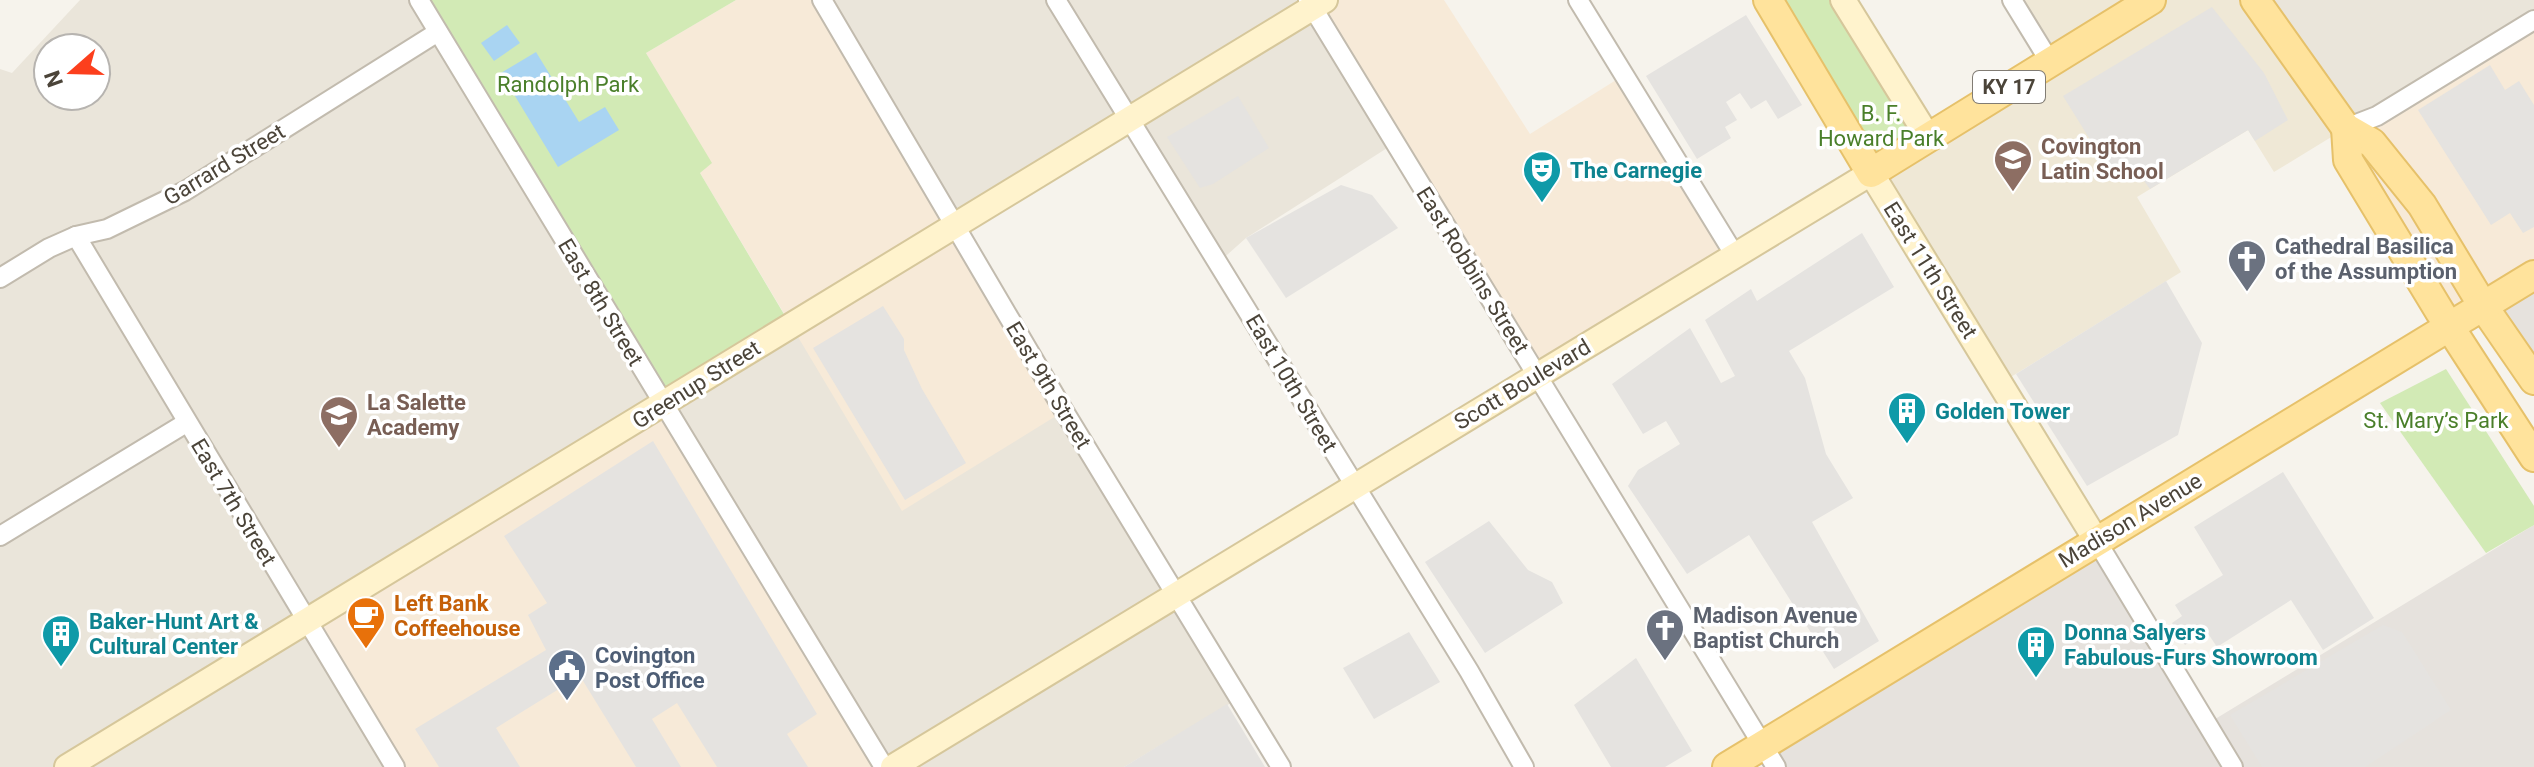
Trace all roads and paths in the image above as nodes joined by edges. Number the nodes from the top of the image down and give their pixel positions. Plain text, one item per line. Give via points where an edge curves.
1 (419, 0) edge
2 (822, 0) edge
3 (1056, 0) edge
4 (1578, 0) edge
5 (1768, 0) edge
6 (1843, 0) edge
7 (2012, 0) edge
8 (2151, 0) edge
9 (2255, 0) edge
10 (1315, 3) edge
11 (2534, 20) edge
12 (438, 32) junction
13 (2050, 62) junction
14 (1129, 120) junction
15 (2346, 128) junction
16 (1928, 137) junction
17 (1871, 173) junction
18 (955, 226) junction
19 (76, 236) junction
20 (1734, 254) junction
21 (2534, 275) edge
22 (0, 278) edge
23 (2483, 306) junction
24 (2449, 327) junction
25 (1538, 374) junction
26 (2534, 380) edge
27 (663, 404) junction
28 (186, 423) junction
29 (2534, 457) edge
30 (1355, 485) junction
31 (0, 536) edge
32 (2096, 540) junction
33 (1175, 594) junction
34 (306, 620) junction
35 (1769, 756) edge
36 (67, 767) edge
37 (395, 767) edge
38 (884, 767) edge
39 (893, 767) edge
40 (1281, 767) edge
41 (1524, 767) edge
42 (1727, 767) edge
43 (2233, 767) edge

1 - 12 street, East 8th Street
2 - 18 street, East 9th Street
3 - 14 street, East 10th Street
4 - 20 street
5 - 17 main road, East 11th Street
6 - 16 main road
7 - 13 street
8 - 13 main road, Scott Boulevard / KY 17
9 - 15 main road
10 - 14 main road, Greenup Street
10 - 25 street, East Robbins Street
11 - 15 street via 2377,116
12 - 19 street, Garrard Street via 185,191 107,229
12 - 27 street, East 8th Street
13 - 16 main road, Scott Boulevard / KY 17
14 - 18 main road, Greenup Street
14 - 30 street, East 10th Street
15 - 23 main road via 2372,143 2422,205
15 - 24 main road via 2348,160
16 - 17 main road, Scott Boulevard / KY 17
17 - 20 main road, Scott Boulevard / KY 17
17 - 32 main road, East 11th Street
18 - 27 main road, Greenup Street
18 - 33 street, East 9th Street
19 - 22 street, Garrard Street
19 - 28 street, East 7th Street
20 - 25 main road, Scott Boulevard / KY 17
21 - 23 main road, Madison Avenue
23 - 24 main road, Madison Avenue
23 - 26 main road
24 - 29 main road
24 - 32 main road, Madison Avenue
25 - 30 main road, Scott Boulevard / KY 17
25 - 35 street, East Robbins Street
27 - 34 main road, Greenup Street
27 - 38 street, East 8th Street
28 - 31 street
28 - 34 street, East 7th Street
30 - 33 main road, Scott Boulevard / KY 17
30 - 41 street, East 10th Street
32 - 35 main road, Madison Avenue
32 - 43 street
33 - 39 main road, Scott Boulevard / KY 17
33 - 40 street, East 9th Street
34 - 36 main road, Greenup Street
34 - 37 street, East 7th Street
35 - 42 main road, Madison Avenue

